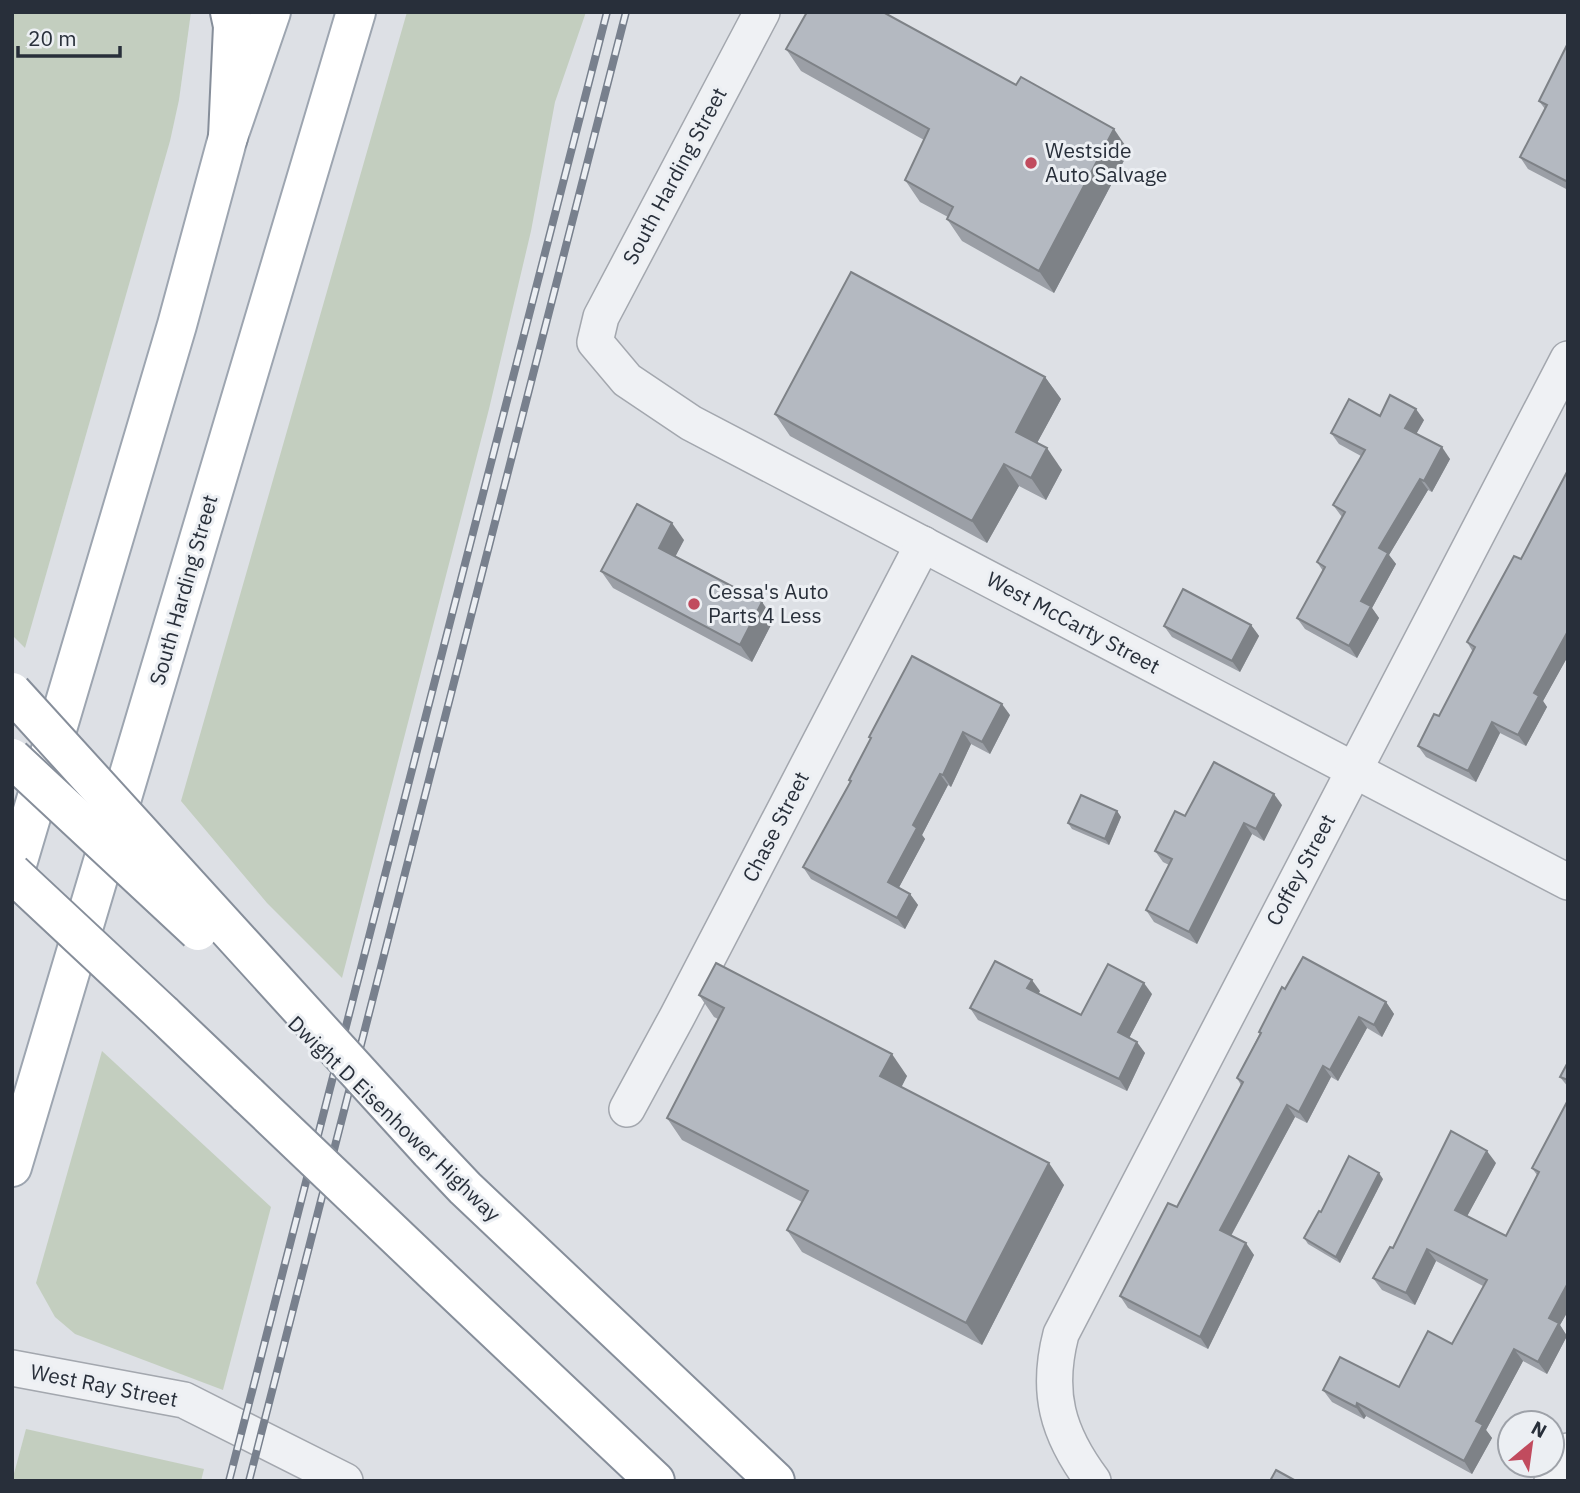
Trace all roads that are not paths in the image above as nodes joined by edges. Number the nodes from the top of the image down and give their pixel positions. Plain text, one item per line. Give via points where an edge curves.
1 (230, 12) edge
2 (271, 12) edge
3 (356, 12) edge
4 (762, 12) edge
5 (228, 137) junction
6 (595, 342) joint
7 (1568, 359) edge
8 (923, 544) junction
9 (12, 692) edge
10 (12, 758) edge
11 (1354, 770) junction
12 (12, 873) edge
13 (12, 881) edge
14 (1568, 882) edge
15 (12, 900) edge
16 (163, 1014) junction
17 (627, 1109) dead end
18 (430, 1152) junction
19 (12, 1167) edge
20 (12, 1368) edge
21 (1568, 1451) edge
22 (345, 1481) edge
23 (655, 1481) edge
24 (775, 1481) edge
25 (1093, 1481) edge
26 (1552, 1481) edge

1 - 5 main road
2 - 5 main road
3 - 19 main road, South Harding Street
4 - 6 street, South Harding Street via 616,285
5 - 13 main road
6 - 8 street, West McCarty Street via 627,380 691,423
7 - 11 street, Coffey Street
8 - 11 street, West McCarty Street
8 - 17 street, Chase Street
9 - 18 main road, bridge
10 - 18 main road, Dwight D Eisenhower Highway, bridge
11 - 14 street, West McCarty Street
11 - 25 street, Coffey Street via 1061,1334 1054,1401 1060,1423
12 - 16 main road, bridge
15 - 16 main road, bridge
16 - 23 main road, bridge
18 - 24 main road, Dwight D Eisenhower Highway
20 - 22 street, West Ray Street via 184,1400
21 - 26 street

